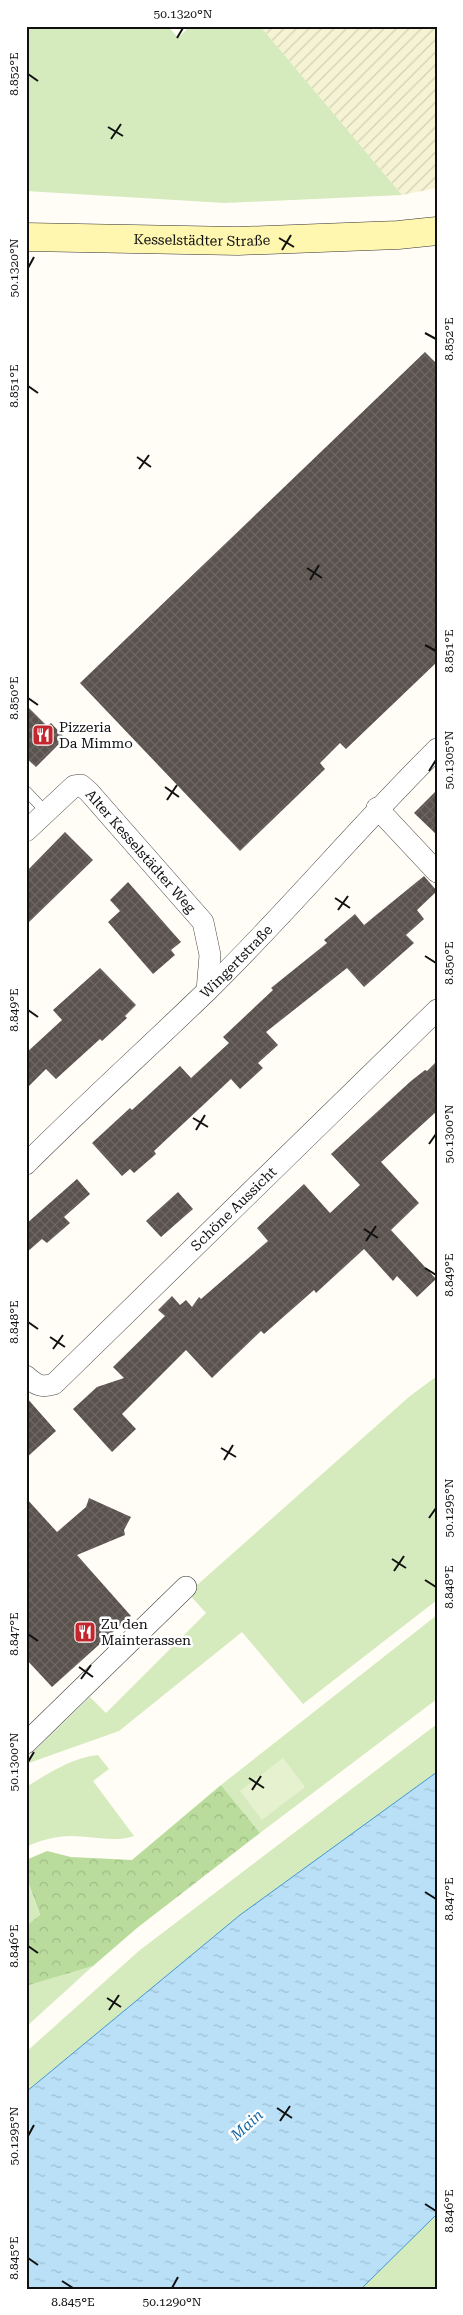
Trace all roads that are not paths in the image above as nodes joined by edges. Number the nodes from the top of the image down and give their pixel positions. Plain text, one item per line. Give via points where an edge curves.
1 (26, 220) edge
2 (437, 230) edge
3 (26, 237) edge
4 (83, 237) junction
5 (26, 250) edge
6 (437, 749) edge
7 (26, 791) edge
8 (377, 808) junction
9 (46, 812) junction
10 (26, 831) edge
11 (437, 872) edge
12 (207, 991) junction
13 (437, 1010) edge
14 (26, 1164) edge
15 (26, 1376) edge
16 (186, 1587) dead end
17 (26, 1743) edge

1 - 4 main road
2 - 4 main road, Kesselstädter Straße via 398,235 238,241
3 - 4 main road, Kesselstädter Straße
4 - 5 main road
6 - 8 street, Wingertstraße
7 - 9 lane
8 - 11 street
8 - 12 street, Wingertstraße
9 - 10 street, Alter Kesselstädter Weg
9 - 12 street, Alter Kesselstädter Weg via 74,786 81,785 89,792 203,922 210,955
12 - 14 street, Wingertstraße
13 - 15 street, Schöne Aussicht via 54,1384 37,1385
16 - 17 street

